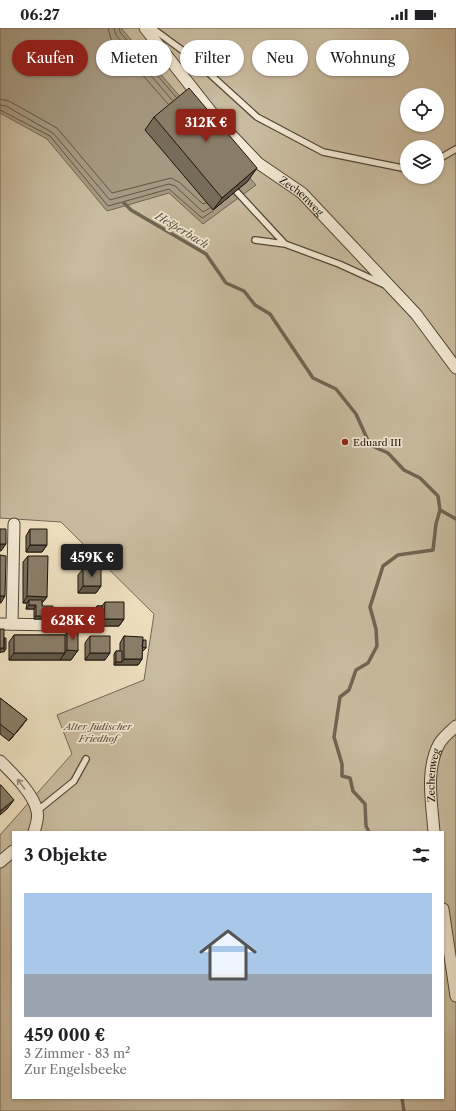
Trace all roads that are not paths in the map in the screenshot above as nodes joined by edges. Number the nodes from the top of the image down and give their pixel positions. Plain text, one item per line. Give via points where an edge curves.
1 (145, 28) edge
2 (152, 28) edge
3 (456, 149) edge
4 (444, 156) edge
5 (400, 168) edge
6 (236, 191) edge
7 (255, 240) dead end
8 (285, 244) junction
9 (391, 288) junction
10 (456, 368) edge
11 (14, 524) dead end
12 (82, 617) dead end
13 (0, 624) edge
14 (12, 624) junction
15 (456, 726) edge
16 (86, 759) dead end
17 (0, 761) edge
18 (37, 811) junction
19 (34, 831) edge
20 (434, 831) edge
21 (12, 853) edge
22 (0, 862) edge
23 (444, 916) edge
24 (456, 996) edge

1 - 9 street, Zechenweg via 220,122 258,163 302,193
2 - 5 lane via 190,56 257,117 323,152
3 - 4 lane
6 - 8 lane
7 - 8 lane
8 - 9 lane via 339,264
9 - 10 street, Zechenweg via 416,314
11 - 14 street
12 - 14 street via 58,625
13 - 14 street
15 - 20 street, Zechenweg via 440,743 433,761 430,789
16 - 18 lane via 74,781
18 -> 17 street via 26,791
18 - 19 street
21 - 22 street
23 - 24 street

